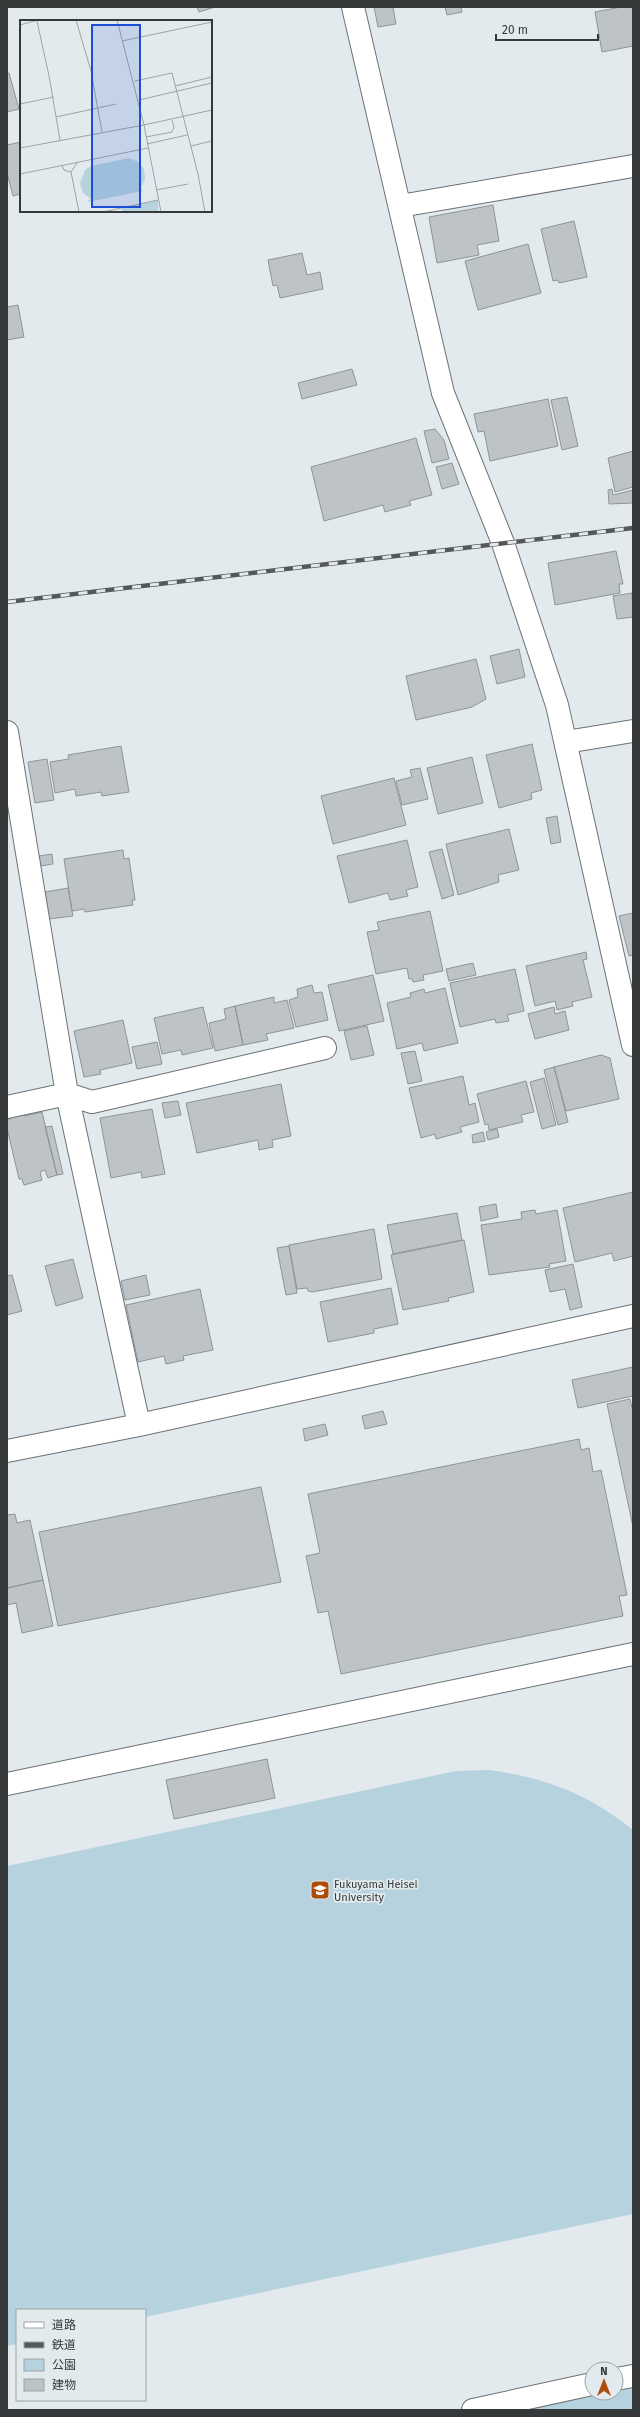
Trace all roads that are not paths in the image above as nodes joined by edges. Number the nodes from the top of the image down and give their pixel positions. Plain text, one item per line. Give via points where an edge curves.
1 (353, 7) edge
2 (633, 166) edge
3 (400, 206) junction
4 (633, 731) edge
5 (7, 732) edge
6 (566, 742) junction
7 (628, 994) edge
8 (633, 1045) edge
9 (325, 1048) dead end
10 (66, 1094) junction
11 (7, 1107) edge
12 (633, 1316) edge
13 (139, 1424) junction
14 (7, 1451) edge
15 (633, 1654) edge
16 (7, 1784) edge
17 (584, 2386) edge
18 (473, 2410) edge

1 - 3 street
2 - 3 street
3 - 6 street via 442,392 503,544 557,705
4 - 6 street
5 - 10 street
6 - 7 street
7 - 8 street
9 - 10 street via 92,1102
10 - 11 street
10 - 13 street
12 - 13 street
13 - 14 street
15 - 16 street
17 - 18 street

